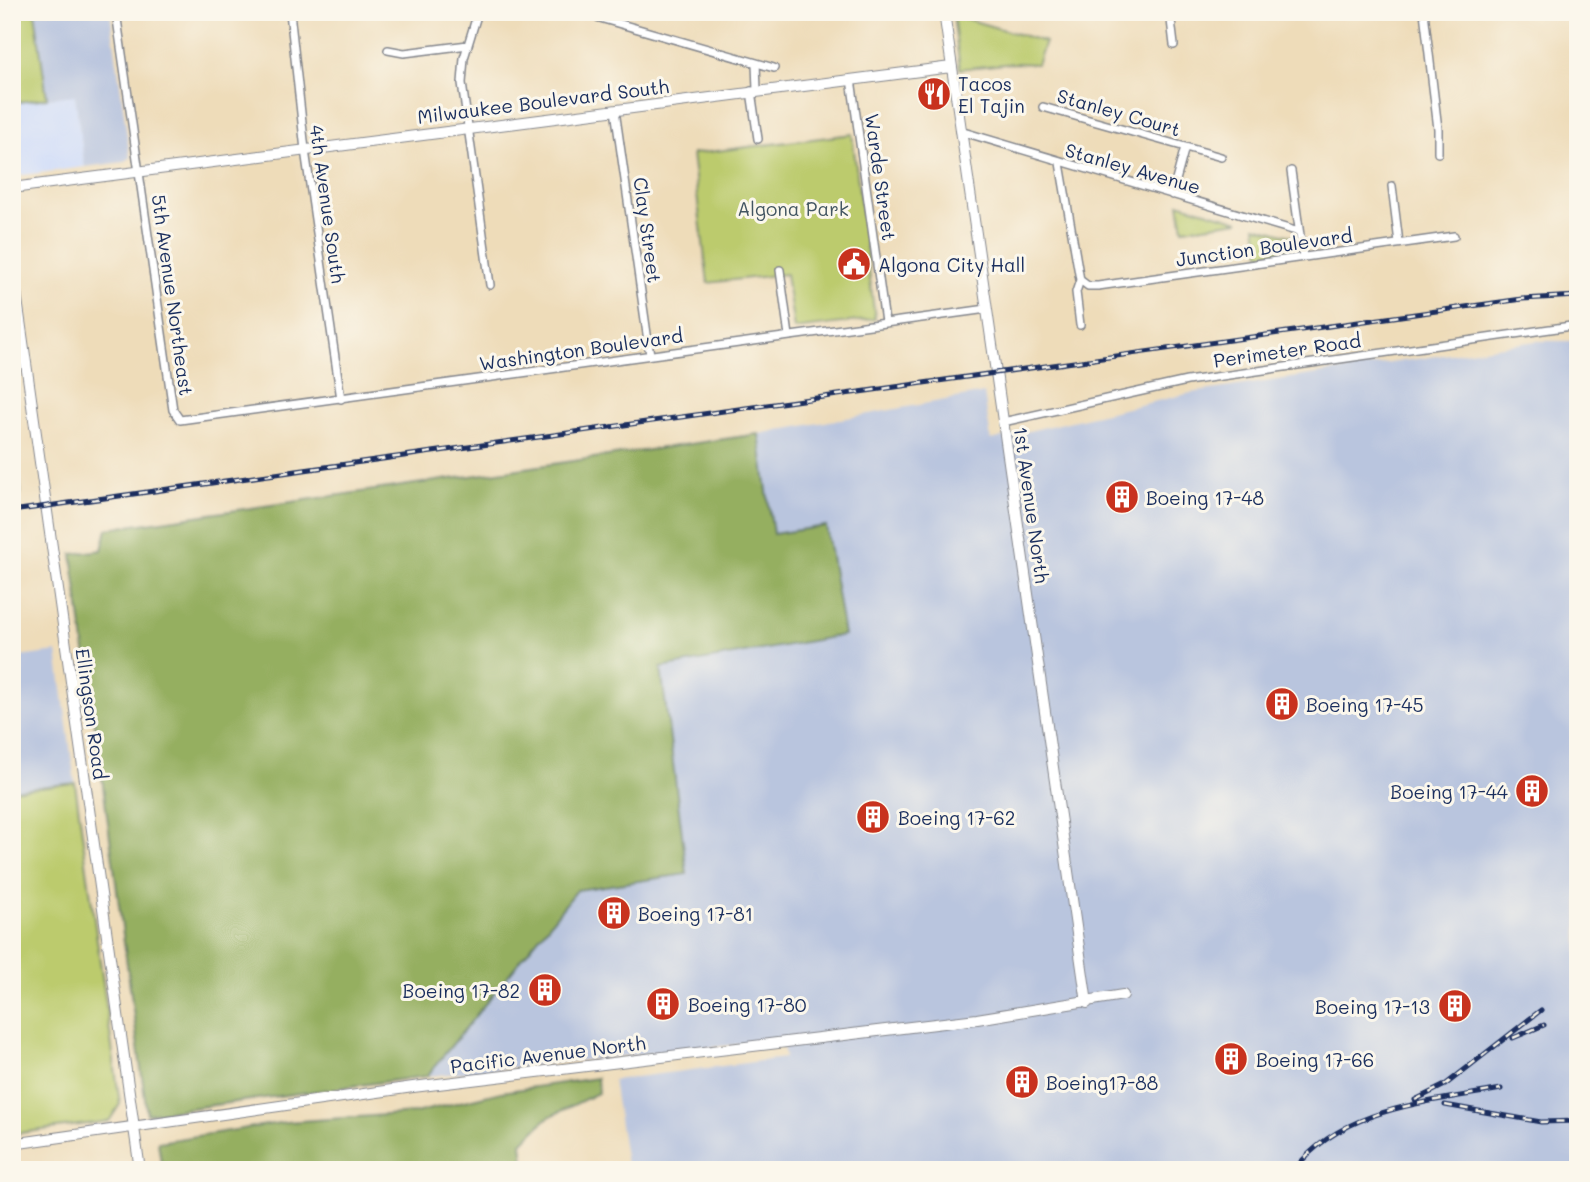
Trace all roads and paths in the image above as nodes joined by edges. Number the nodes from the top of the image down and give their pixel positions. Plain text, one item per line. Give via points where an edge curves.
1 (116, 12) edge
2 (290, 12) edge
3 (478, 12) edge
4 (579, 12) edge
5 (944, 12) edge
6 (1170, 12) edge
7 (1424, 12) edge
8 (1174, 45) dead end
9 (468, 46) junction
10 (388, 50) dead end
11 (756, 63) junction
12 (951, 67) junction
13 (774, 68) dead end
14 (851, 79) junction
15 (754, 91) junction
16 (1044, 107) dead end
17 (615, 110) junction
18 (467, 129) junction
19 (960, 131) junction
20 (758, 139) dead end
21 (1185, 147) junction
22 (304, 150) junction
23 (1438, 153) dead end
24 (1221, 157) dead end
25 (1060, 163) junction
26 (1291, 171) dead end
27 (139, 172) junction
28 (1392, 186) dead end
29 (12, 188) edge
30 (1172, 195) junction
31 (1299, 232) junction
32 (1454, 236) dead end
33 (1399, 243) junction
34 (1303, 257) junction
35 (12, 264) edge
36 (780, 270) dead end
37 (1080, 280) junction
38 (490, 285) dead end
39 (987, 309) junction
40 (885, 322) junction
41 (1080, 325) dead end
42 (1578, 325) edge
43 (789, 336) junction
44 (650, 355) junction
45 (341, 399) junction
46 (180, 421) joint
47 (1003, 422) junction
48 (1123, 995) dead end
49 (1087, 1003) junction
50 (132, 1128) junction
51 (12, 1144) edge
52 (140, 1170) edge

1 - 27 street, 5th Avenue Northeast
2 - 22 street, 4th Avenue South
3 - 9 street
4 - 11 street
5 - 12 street, 1st Avenue North
6 - 8 street
7 - 23 street
9 - 10 street via 404,53
9 - 18 street via 462,83
11 - 13 street
11 - 15 street
12 - 14 street, Milwaukee Boulevard South
12 - 19 street, 1st Avenue North
14 - 15 street, Milwaukee Boulevard South
14 - 40 street, Warde Street
15 - 17 street, Milwaukee Boulevard South
15 - 20 street
16 - 21 street, Stanley Court
17 - 18 street, Milwaukee Boulevard South
17 - 44 street, Clay Street
18 - 22 street, Milwaukee Boulevard South
18 - 38 street
19 - 25 street, Stanley Avenue
19 - 39 street, 1st Avenue North
21 - 24 street, Stanley Court
21 - 30 street, Stanley Court
22 - 27 street, Milwaukee Boulevard South
22 - 45 street, 4th Avenue South
25 - 30 street, Stanley Avenue
25 - 37 street
26 - 31 street
27 - 29 street, Milwaukee Boulevard South
27 - 46 street, 5th Avenue Northeast via 173,410
28 - 33 street
30 - 31 street, Stanley Avenue
31 - 34 street
32 - 33 street, Junction Boulevard
33 - 34 street, Junction Boulevard
34 - 37 street, Junction Boulevard via 1098,286
35 - 50 street, Ellingson Road
36 - 43 street
37 - 41 street via 1076,292
39 - 40 street, Washington Boulevard
39 - 47 street, 1st Avenue North
40 - 43 street, Washington Boulevard
42 - 47 street, Perimeter Road via 1187,381
43 - 44 street, Washington Boulevard
44 - 45 street, Washington Boulevard
45 - 46 street, Washington Boulevard
47 - 49 street, 1st Avenue North
48 - 49 street, Pacific Avenue North
49 - 50 street, Pacific Avenue North via 764,1047 413,1087
50 - 51 street, Pacific Avenue North
50 - 52 street, Ellingson Road

